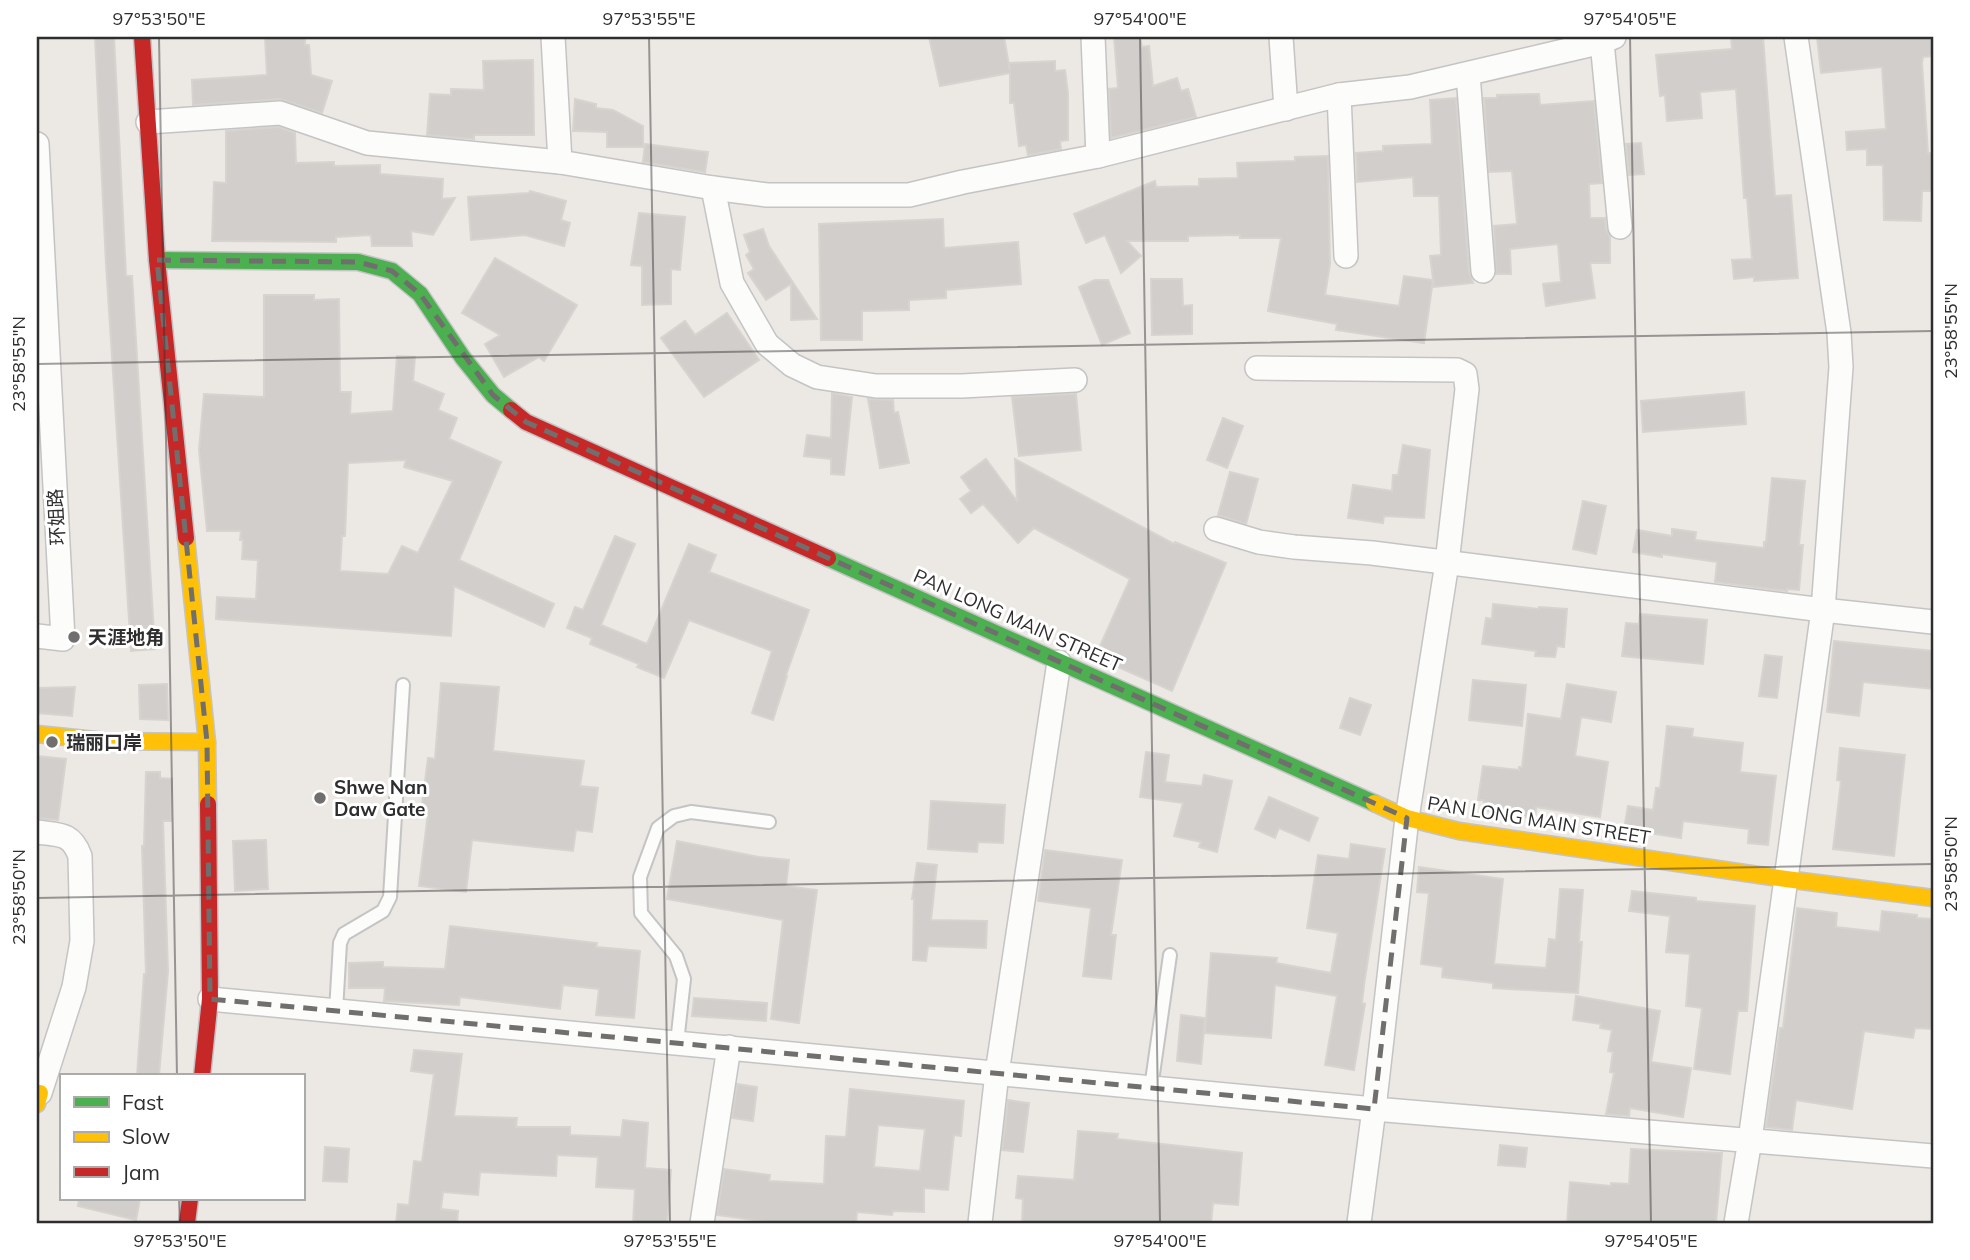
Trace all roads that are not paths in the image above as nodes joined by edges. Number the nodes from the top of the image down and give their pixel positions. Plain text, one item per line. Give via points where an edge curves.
1 (142, 37) edge
2 (553, 37) edge
3 (1093, 37) edge
4 (1281, 37) edge
5 (1796, 37) edge
6 (1608, 40) edge
7 (1468, 74) junction
8 (1339, 95) junction
9 (1286, 109) junction
10 (148, 122) junction
11 (37, 144) edge
12 (1098, 156) junction
13 (560, 162) junction
14 (713, 188) junction
15 (1620, 227) dead end
16 (1346, 256) dead end
17 (158, 260) junction
18 (1483, 271) dead end
19 (41, 294) edge
20 (1257, 368) dead end
21 (1075, 380) dead end
22 (44, 429) edge
23 (1216, 529) dead end
24 (1447, 564) junction
25 (1823, 610) junction
26 (1933, 622) edge
27 (37, 636) edge
28 (1059, 662) junction
29 (403, 685) dead end
30 (37, 734) edge
31 (207, 742) junction
32 (1408, 818) junction
33 (769, 822) dead end
34 (37, 832) edge
35 (1786, 879) junction
36 (1933, 898) edge
37 (1170, 955) dead end
38 (210, 999) junction
39 (337, 1011) junction
40 (677, 1042) junction
41 (729, 1047) junction
42 (998, 1073) junction
43 (202, 1074) edge
44 (1151, 1088) junction
45 (38, 1097) edge
46 (1374, 1109) junction
47 (1750, 1140) junction
48 (1933, 1156) edge
49 (190, 1200) edge
50 (187, 1223) edge
51 (702, 1223) edge
52 (981, 1223) edge
53 (1359, 1223) edge
54 (1736, 1223) edge

1 - 10 main road
2 - 13 street
3 - 12 street
4 - 9 street
5 - 25 street via 1841,367
6 - 7 street
6 - 15 street
7 - 8 street
7 - 18 street
8 - 9 street
8 - 16 street
9 - 12 street
10 - 13 street via 279,113 367,144
10 - 17 main road
11 - 19 street, 环姐路
12 - 14 street via 909,195 767,195
13 - 14 street
14 - 21 street via 732,283 767,344 792,365 817,377 876,386
17 - 28 main road, PAN LONG MAIN STREET via 358,262 392,271 420,294 493,395 526,422
17 - 31 main road
19 - 22 street, 环姐路
20 - 24 street via 1457,370 1465,374
22 - 27 street, 环姐路 via 63,639
23 - 24 street via 1259,542
24 - 25 street
24 - 32 street
25 - 26 street
25 - 35 street
28 - 32 main road, PAN LONG MAIN STREET
28 - 42 street
29 - 39 lane via 390,897 383,911 344,934
30 - 31 main road via 105,741
31 - 38 main road
32 - 35 main road, PAN LONG MAIN STREET via 1458,831
32 - 46 street
33 - 40 lane via 691,812 674,816 658,828 639,877 641,913 676,956 684,979
34 - 45 street via 65,835 75,843 80,856 82,941 74,987
35 - 36 main road, PAN LONG MAIN STREET
35 - 47 street
37 - 44 lane
38 - 39 street
38 - 43 main road
39 - 40 street
40 - 41 street
41 - 42 street
41 - 51 street
42 - 44 street
42 - 52 street
44 - 46 street
46 - 47 street
46 - 53 street
47 - 48 street
47 - 54 street
49 - 50 main road

